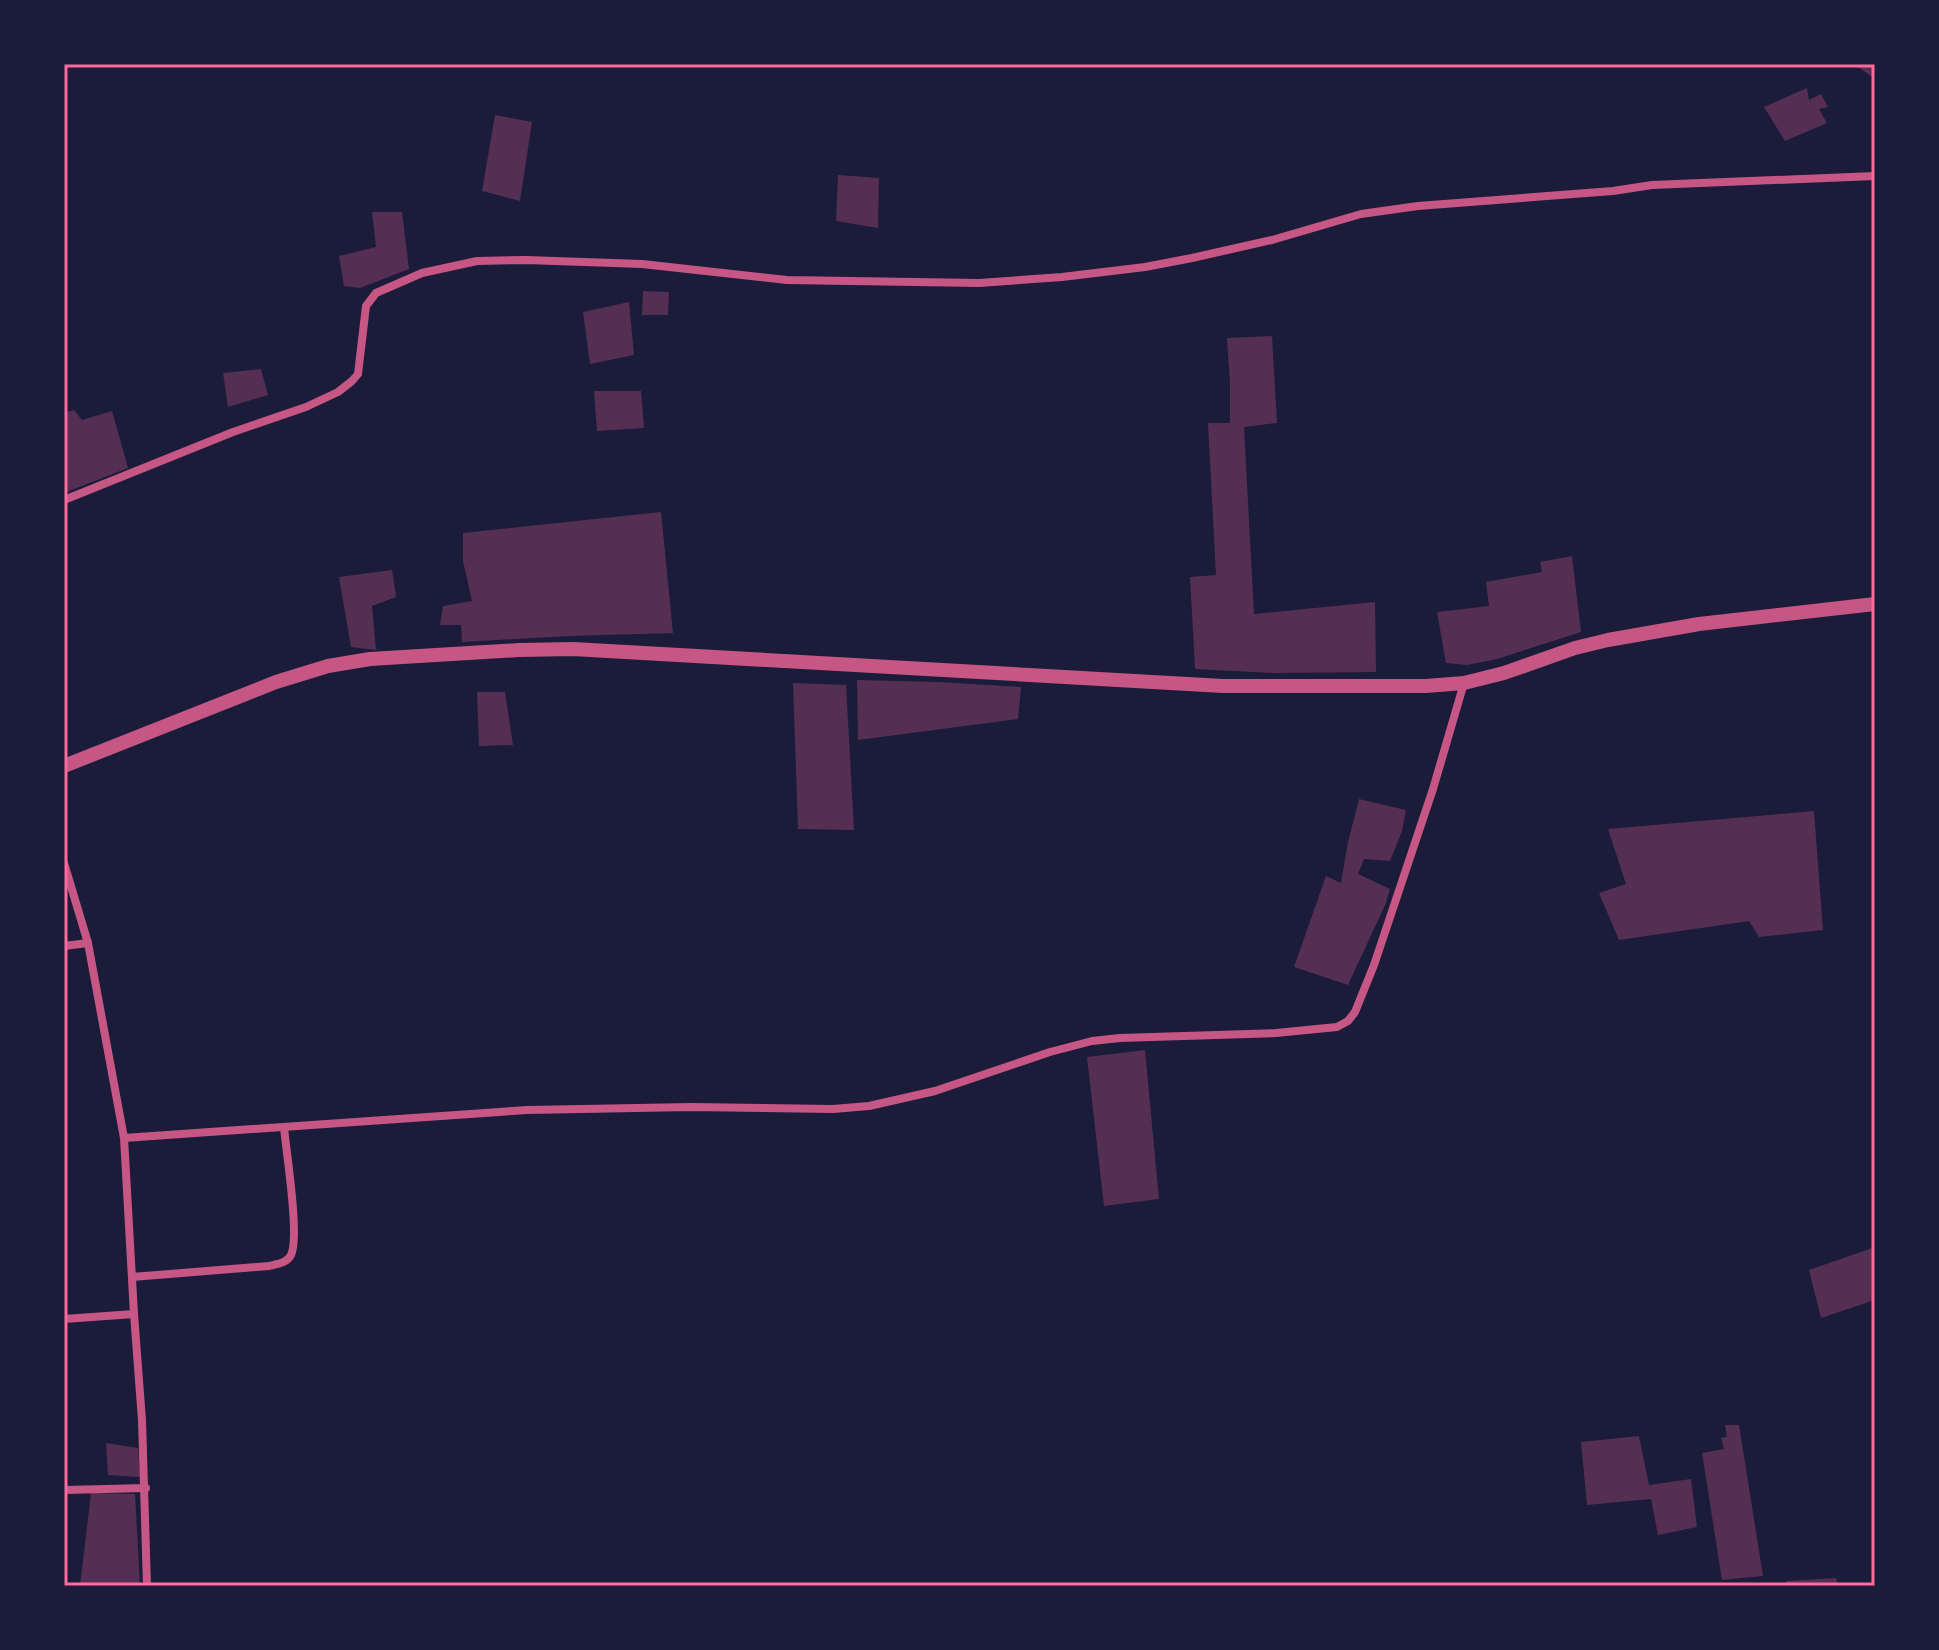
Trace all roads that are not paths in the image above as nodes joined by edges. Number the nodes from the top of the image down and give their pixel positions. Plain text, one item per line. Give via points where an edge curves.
1 (1875, 176) edge
2 (64, 500) edge
3 (1875, 604) edge
4 (1464, 683) junction
5 (64, 766) edge
6 (64, 863) edge
7 (88, 943) junction
8 (64, 946) edge
9 (284, 1127) junction
10 (124, 1138) junction
11 (132, 1277) junction
12 (134, 1314) junction
13 (64, 1319) edge
14 (146, 1488) junction
15 (64, 1490) edge
16 (147, 1586) edge

1 - 2 street via 1652,185 1418,206 1361,214 1181,260 979,283 787,280 642,264 477,261 422,273 376,293 366,306 358,374 338,392
3 - 4 street via 1608,640
4 - 5 street via 1223,686 573,649 370,659 276,682
4 - 9 street via 1374,965 1355,1012 1337,1027 1092,1041 935,1091 869,1106 527,1110
6 - 7 street
7 - 8 street
7 - 10 street
9 - 10 street
9 - 11 street via 294,1246 290,1258 269,1266
10 - 11 street
11 - 12 street
12 - 13 street
12 - 14 street
14 - 15 street
14 - 16 street

